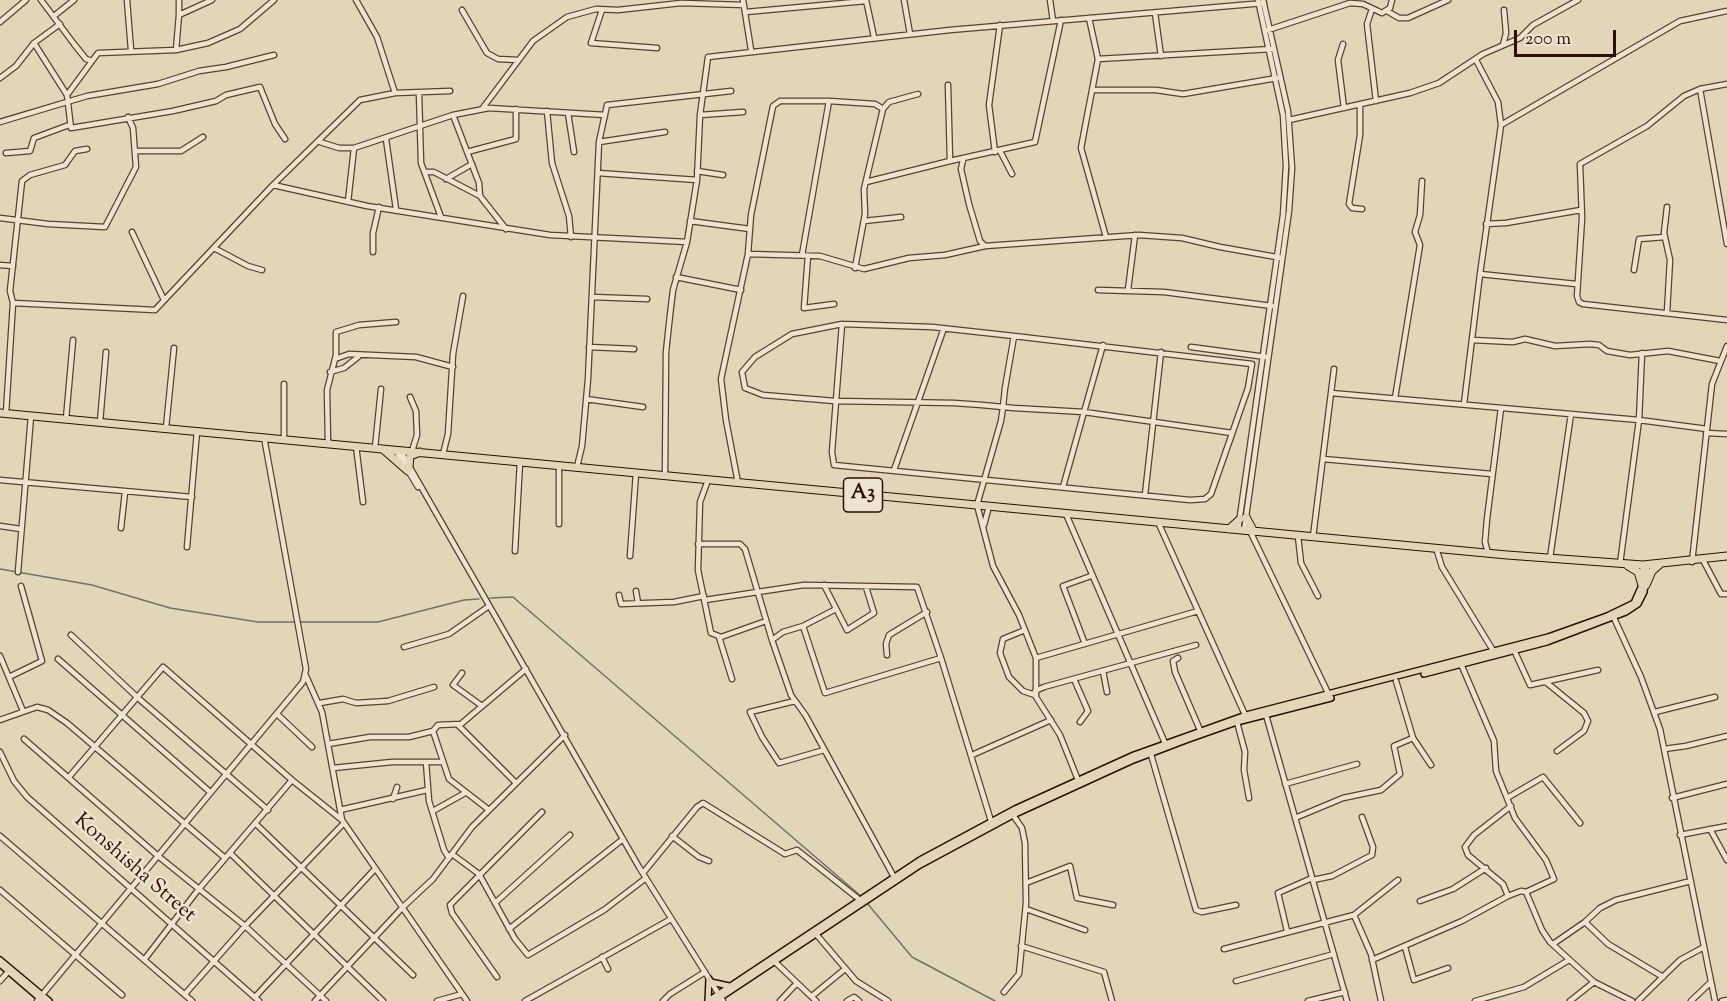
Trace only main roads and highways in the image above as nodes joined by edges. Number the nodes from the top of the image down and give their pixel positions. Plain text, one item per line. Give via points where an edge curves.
1 (3, 413) edge
2 (378, 448) junction
3 (422, 452) junction
4 (1228, 529) junction
5 (1247, 531) junction
6 (1727, 556) edge
7 (1620, 564) junction
8 (1645, 565) junction
9 (1661, 565) junction
10 (1644, 585) junction
11 (1332, 695) junction
12 (1246, 717) junction
13 (1150, 751) junction
14 (0, 960) edge
15 (0, 964) edge
16 (731, 988) junction
17 (719, 998) edge
18 (41, 999) edge
19 (49, 1001) edge
20 (708, 1001) edge
21 (729, 1001) edge

1 - 2 highway, A3
2 - 3 highway, A3
2 - 3 highway via 391,453 408,469 410,456
3 - 4 highway, A3
4 - 5 highway, A3
4 - 5 highway via 1243,518
5 - 7 highway, A3
6 - 9 highway, A3
7 - 8 highway, A3
7 - 10 highway via 1636,570
8 - 9 highway, A3
8 - 10 main road
9 - 10 highway
10 - 11 main road via 1634,603 1548,637
10 - 11 main road via 1638,604 1614,618 1514,650
11 - 12 main road
11 - 12 main road via 1266,715
12 - 13 main road
12 - 13 main road via 1200,730
13 - 16 main road via 1013,815 920,865
13 - 16 main road via 991,821 894,877
14 - 18 main road
15 - 18 main road
16 - 17 main road
16 - 20 main road via 710,980
16 - 21 main road
17 - 20 main road
18 - 19 main road

